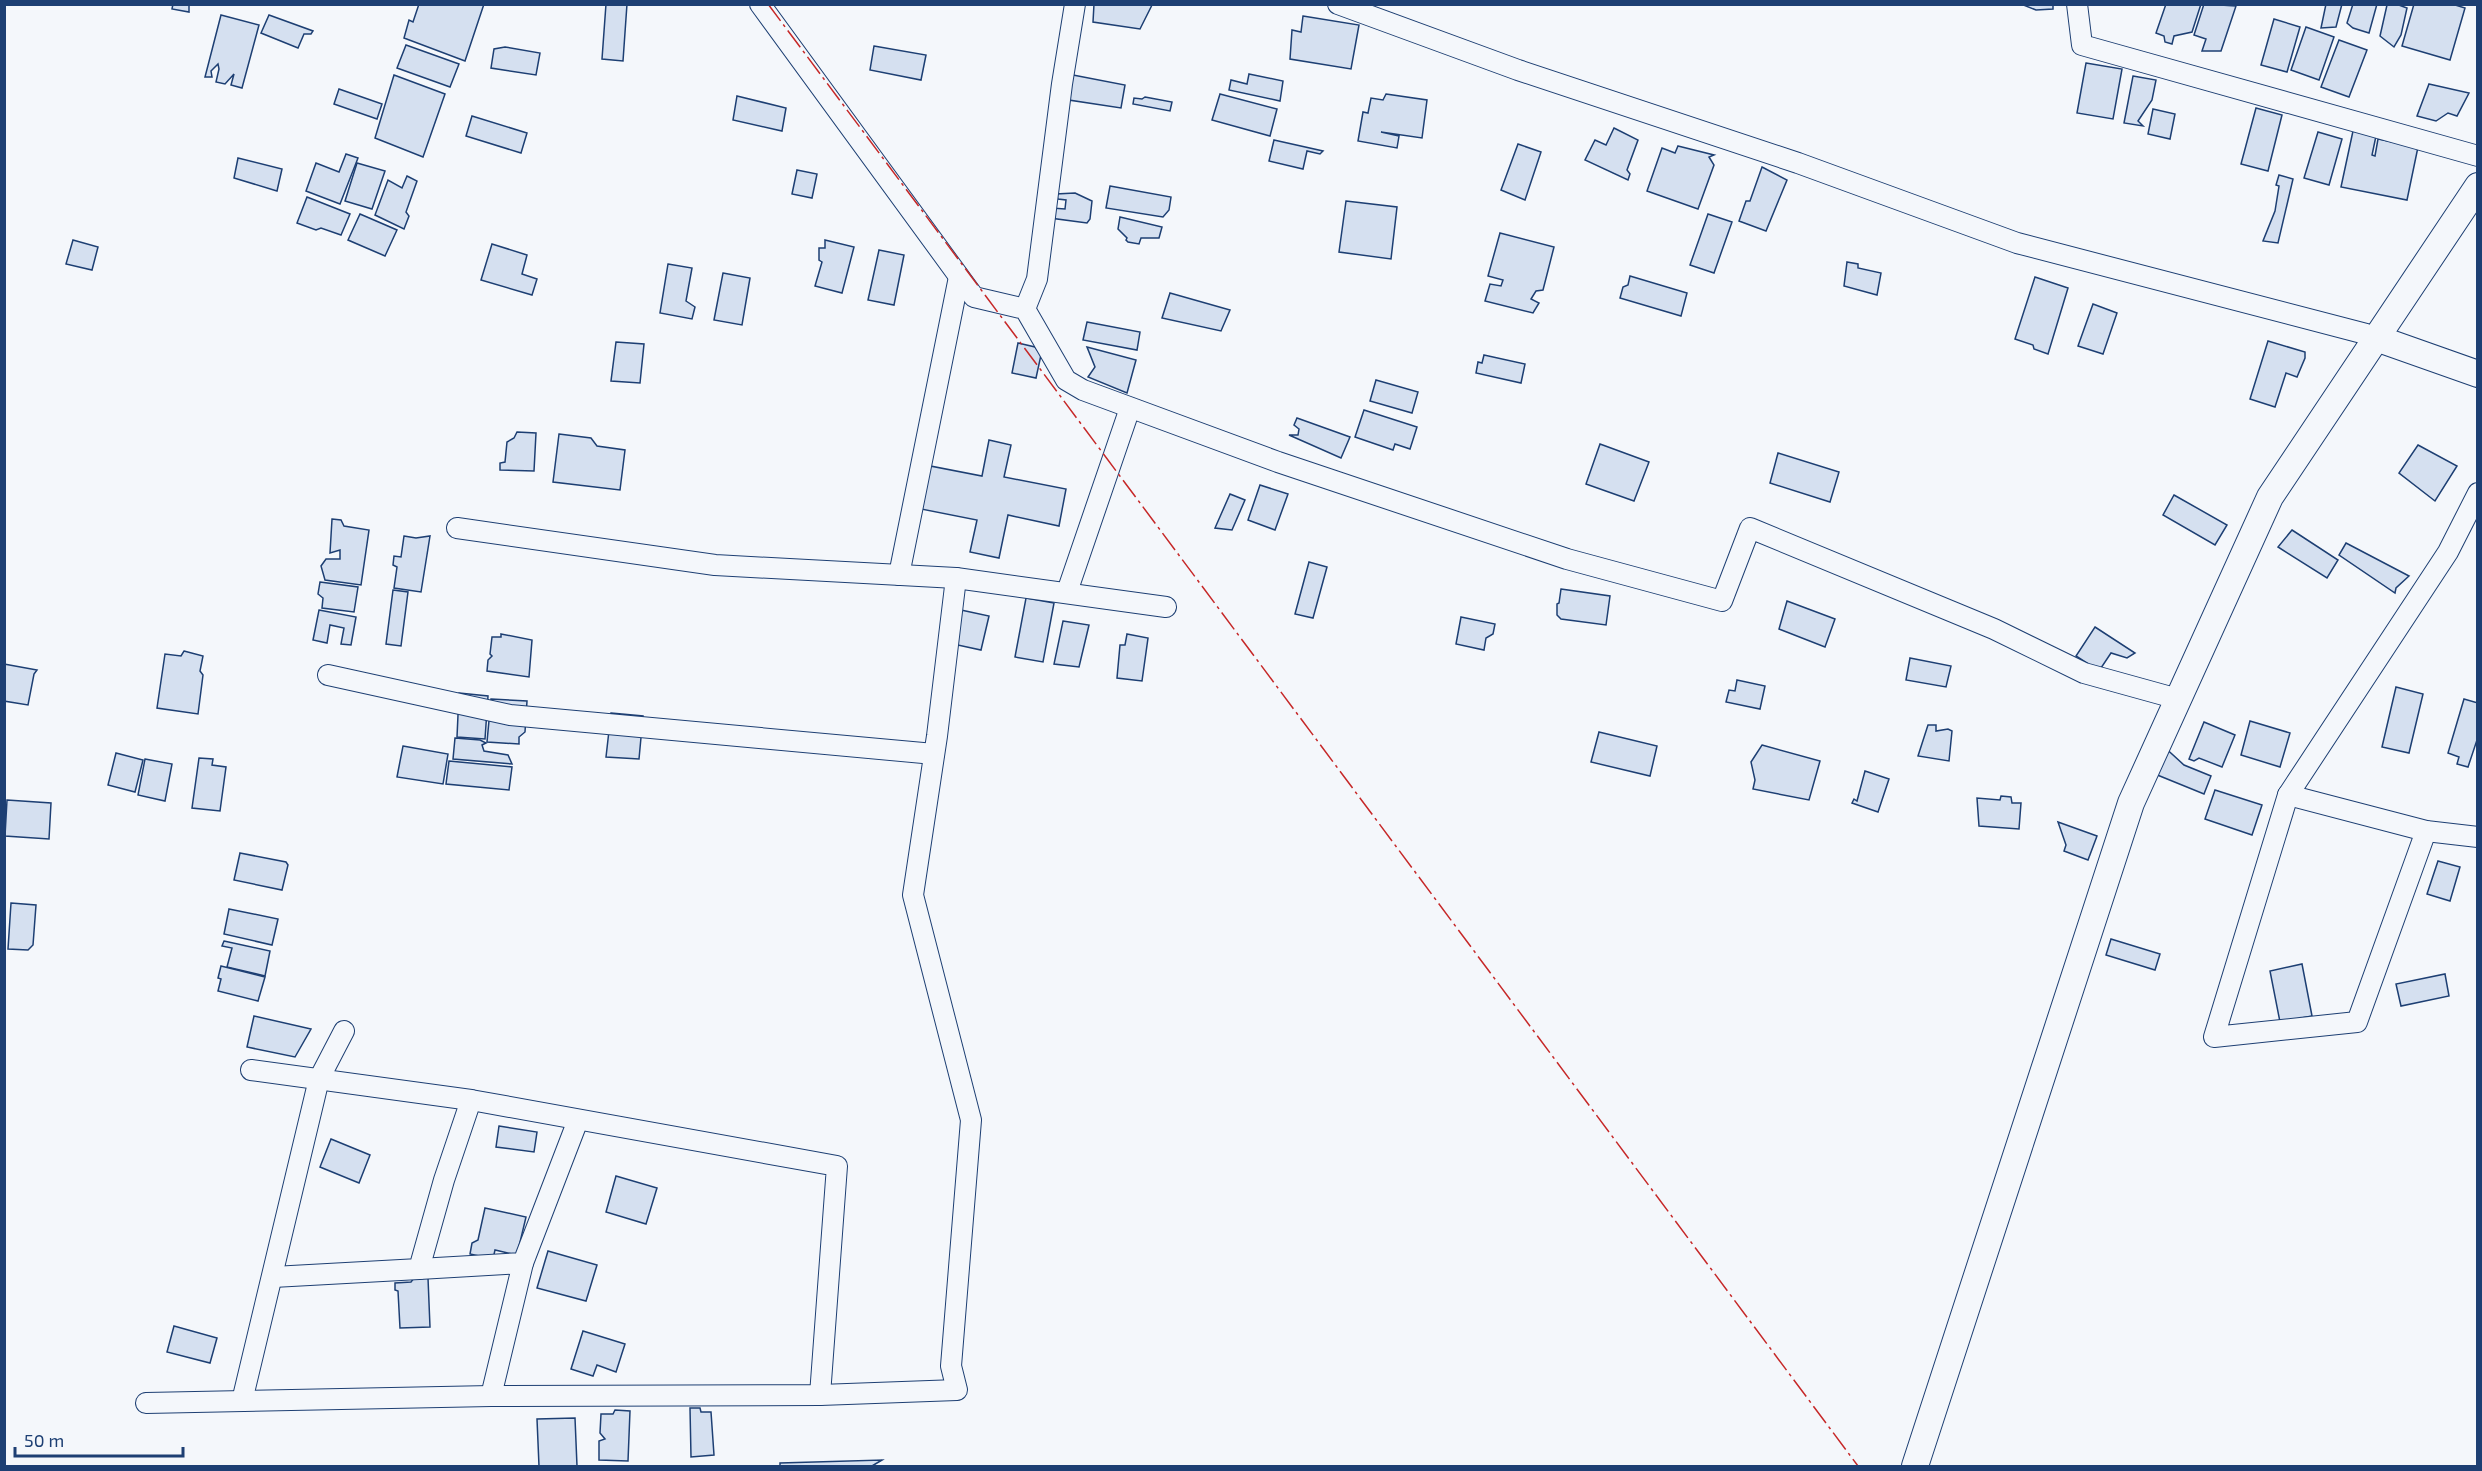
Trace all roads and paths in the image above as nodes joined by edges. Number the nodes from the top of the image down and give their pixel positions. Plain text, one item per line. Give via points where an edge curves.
1 (760, 4) edge
2 (1075, 4) edge
3 (1338, 4) edge
4 (2078, 4) edge
5 (2478, 156) edge
6 (2478, 186) edge
7 (959, 278) junction
8 (1025, 309) junction
9 (2371, 336) junction
10 (2478, 374) edge
11 (1130, 408) junction
12 (2478, 493) edge
13 (457, 528) dead end
14 (899, 574) junction
15 (956, 578) junction
16 (1067, 592) junction
17 (1167, 607) dead end
18 (328, 675) dead end
19 (2178, 699) junction
20 (934, 754) junction
21 (2288, 795) junction
22 (2426, 831) junction
23 (2478, 837) edge
24 (344, 1031) dead end
25 (250, 1070) dead end
26 (319, 1079) junction
27 (471, 1100) junction
28 (578, 1120) junction
29 (523, 1263) junction
30 (419, 1269) junction
31 (273, 1277) junction
32 (820, 1395) junction
33 (490, 1396) junction
34 (242, 1401) junction
35 (146, 1403) dead end
36 (1915, 1467) edge

1 - 7 street
2 - 8 street via 1037,279
3 - 9 street via 2017,243
4 - 5 street via 2082,45
6 - 9 street
7 - 8 street via 974,297
7 - 14 street
8 - 11 street via 1066,380
9 - 10 street
9 - 19 street via 2270,496
11 - 16 street
11 - 19 street via 1567,559 1722,601 1750,528 1994,629 2084,673
12 - 21 street via 2448,552
13 - 14 street via 715,565
14 - 15 street
15 - 16 street
15 - 20 street
16 - 17 street
18 - 20 street via 510,715
19 - 36 street via 2131,803
20 - 32 street via 913,895 970,1120 951,1366 957,1390
21 - 22 street
21 - 22 street via 2214,1037 2357,1022
22 - 23 street
24 - 26 street
25 - 26 street
26 - 27 street
26 - 31 street
27 - 28 street
27 - 30 street
28 - 29 street
28 - 32 street via 837,1166
29 - 30 street
29 - 33 street
30 - 31 street
31 - 34 street
32 - 33 street
33 - 34 street
34 - 35 street

